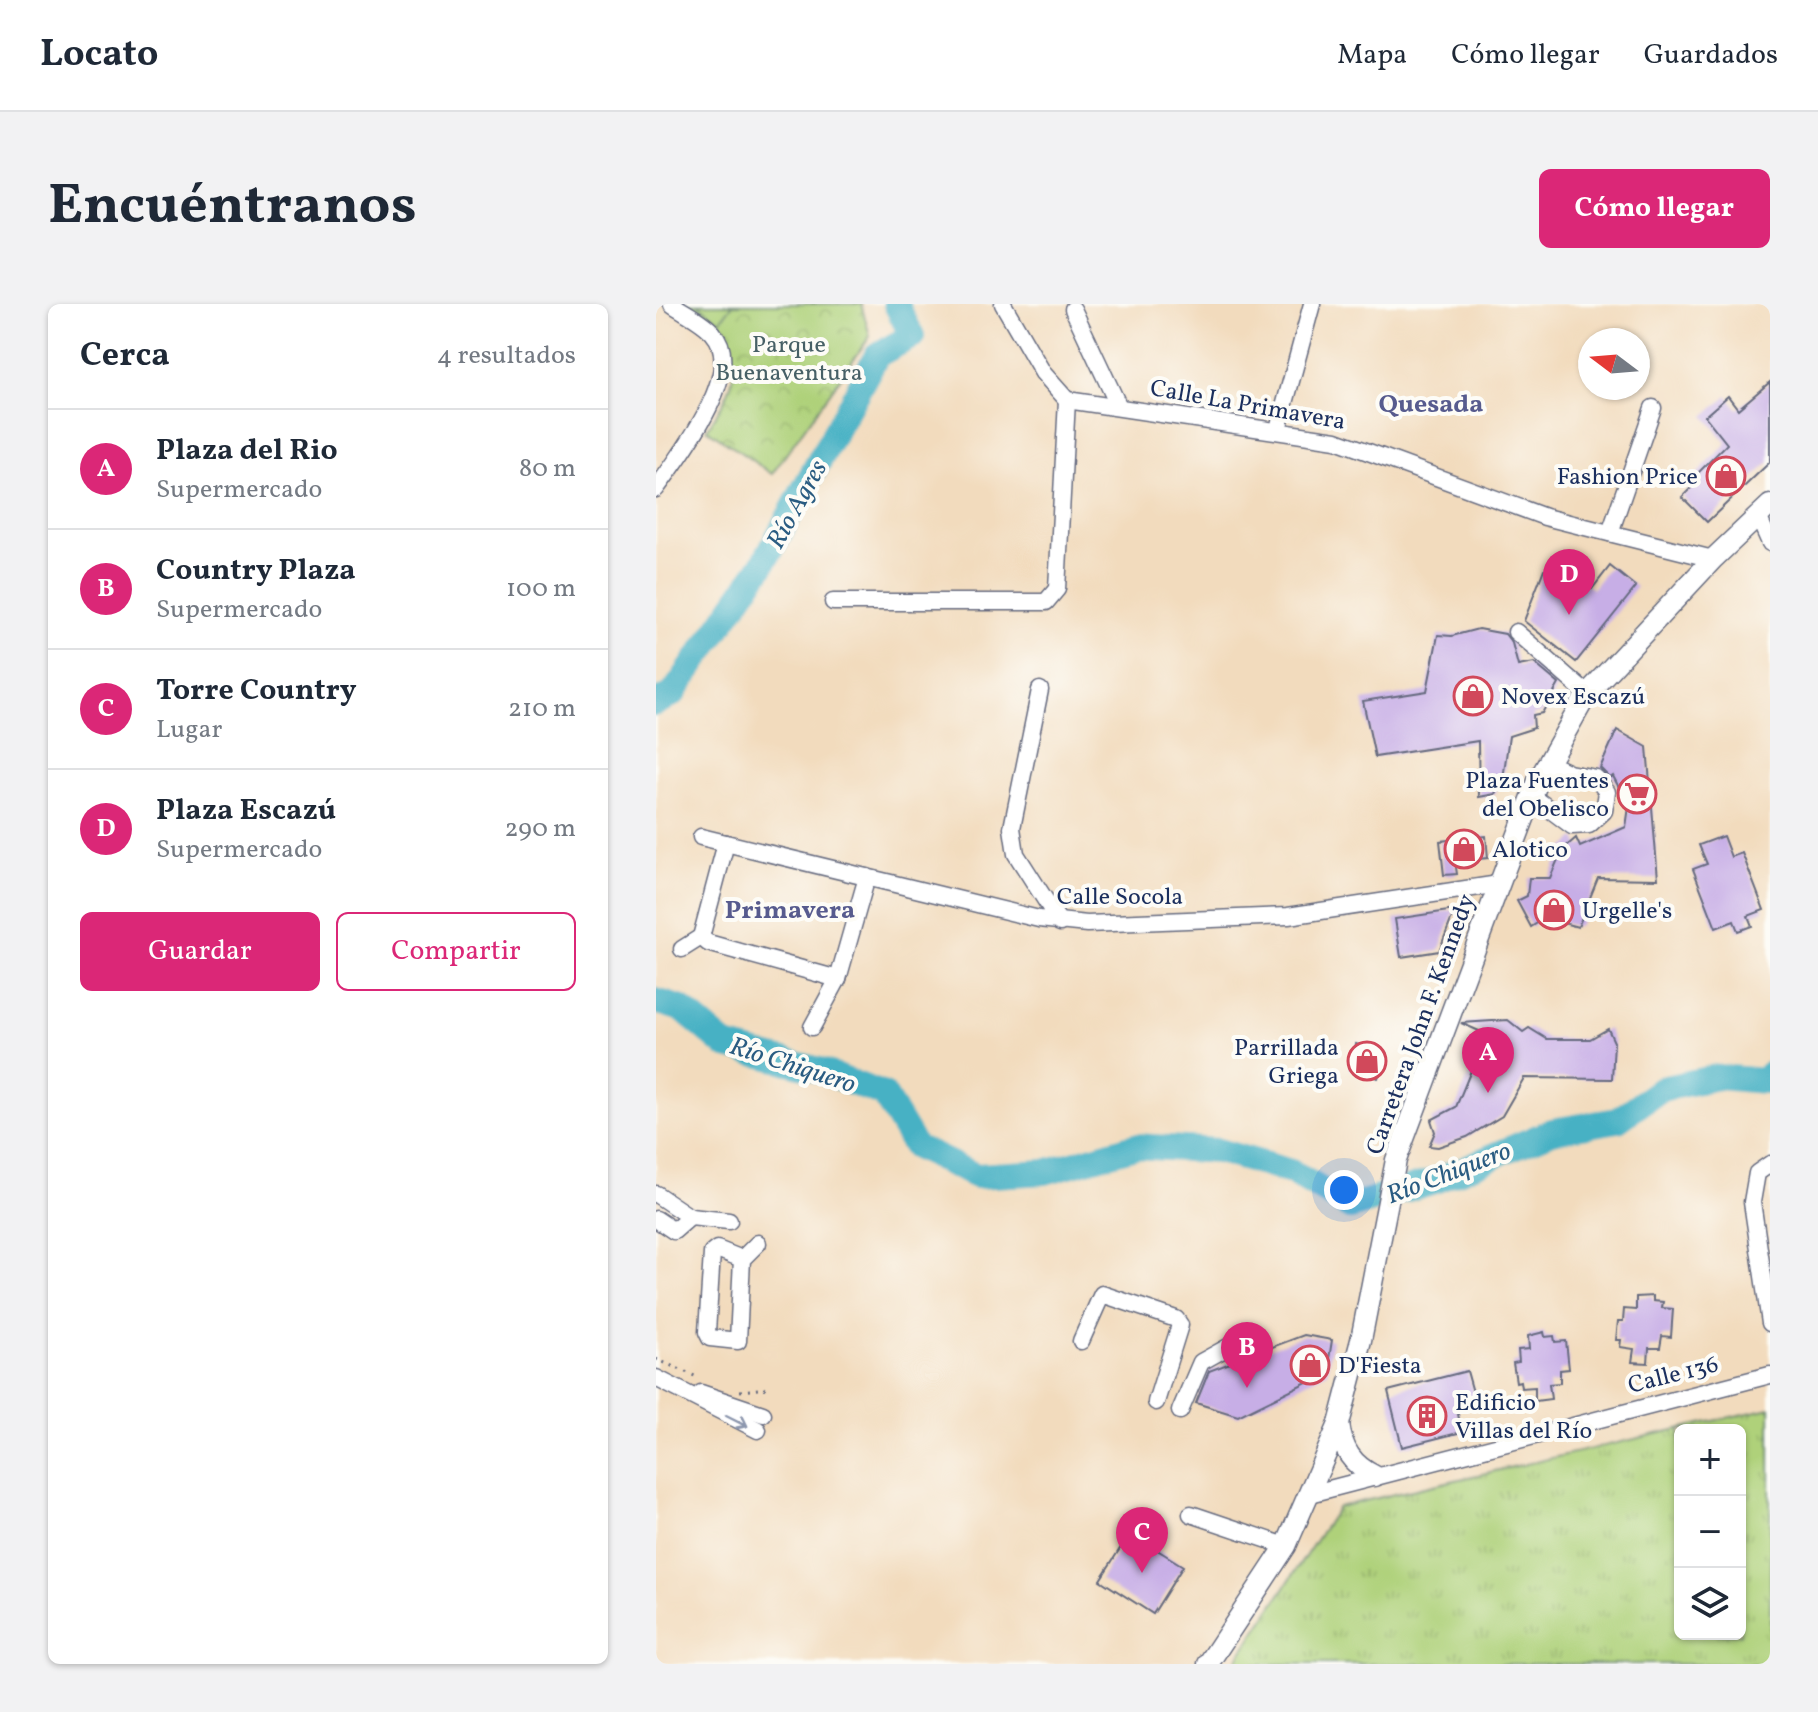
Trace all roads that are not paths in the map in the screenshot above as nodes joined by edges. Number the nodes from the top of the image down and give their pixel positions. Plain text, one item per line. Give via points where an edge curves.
1 (672, 304) edge
2 (1003, 304) edge
3 (1312, 304) edge
4 (1073, 309) dead end
5 (1067, 400) junction
6 (1119, 407) junction
7 (1653, 408) dead end
8 (1278, 429) junction
9 (656, 489) edge
10 (1764, 511) edge
11 (1610, 533) junction
12 (1770, 543) edge
13 (1713, 559) junction
14 (833, 602) dead end
15 (1516, 632) dead end
16 (1040, 690) dead end
17 (1587, 694) junction
18 (1548, 763) junction
19 (1532, 796) junction
20 (701, 837) dead end
21 (726, 843) junction
22 (867, 877) junction
23 (1499, 884) junction
24 (1060, 923) junction
25 (701, 937) junction
26 (682, 949) dead end
27 (838, 979) junction
28 (812, 1027) dead end
29 (1770, 1164) edge
30 (656, 1194) edge
31 (690, 1217) junction
32 (656, 1219) edge
33 (729, 1221) dead end
34 (758, 1243) dead end
35 (742, 1259) junction
36 (1770, 1323) edge
37 (1081, 1341) dead end
38 (1230, 1346) dead end
39 (1770, 1375) edge
40 (662, 1381) edge
41 (1156, 1402) dead end
42 (1180, 1411) dead end
43 (763, 1414) dead end
44 (1339, 1424) junction
45 (758, 1430) dead end
46 (1375, 1476) junction
47 (1310, 1494) junction
48 (1191, 1514) dead end
49 (1286, 1546) junction
50 (1208, 1664) edge

1 - 9 street via 715,334 722,358 719,391
2 - 5 street via 1043,373
3 - 8 street
4 - 6 street
5 - 6 street, Calle La Primavera
5 - 14 street via 1057,589 1046,602
6 - 8 street, Calle La Primavera
7 - 11 street
8 - 11 street, Calle La Primavera via 1336,440 1545,517
10 - 12 street
10 - 13 main road, Carretera John F. Kennedy
11 - 13 street, Calle La Primavera
13 - 17 main road, Carretera John F. Kennedy
15 - 17 street
16 - 24 street via 1012,828 1016,854
17 - 18 main road, Carretera John F. Kennedy
18 - 19 main road, Carretera John F. Kennedy
18 - 19 street via 1596,778 1607,792 1604,811 1589,825 1572,826
19 - 23 main road, Carretera John F. Kennedy
20 - 21 street, Calle Socola
21 - 22 street, Calle Socola
21 - 25 street
22 - 24 street, Calle Socola
22 - 27 street
23 - 24 street, Calle Socola via 1288,916
23 - 44 main road, Carretera John F. Kennedy via 1396,1160 1359,1353
25 - 26 street
25 - 27 street
27 - 28 street
29 - 36 street via 1757,1173 1752,1202
30 - 31 street
31 - 32 street via 674,1231
31 - 33 street
34 - 35 street
35 - 35 street via 717,1249 712,1253 710,1338 735,1343 740,1336
37 - 41 street via 1102,1294 1176,1319 1180,1325
38 - 42 street via 1201,1362
39 - 46 street, Calle 136
40 - 43 street
40 -> 45 street
44 - 46 main road via 1345,1450
44 - 47 main road, Carretera John F. Kennedy
46 - 47 street, Calle 136
47 - 49 main road, Carretera John F. Kennedy
48 - 49 street
49 - 50 main road, Carretera John F. Kennedy

